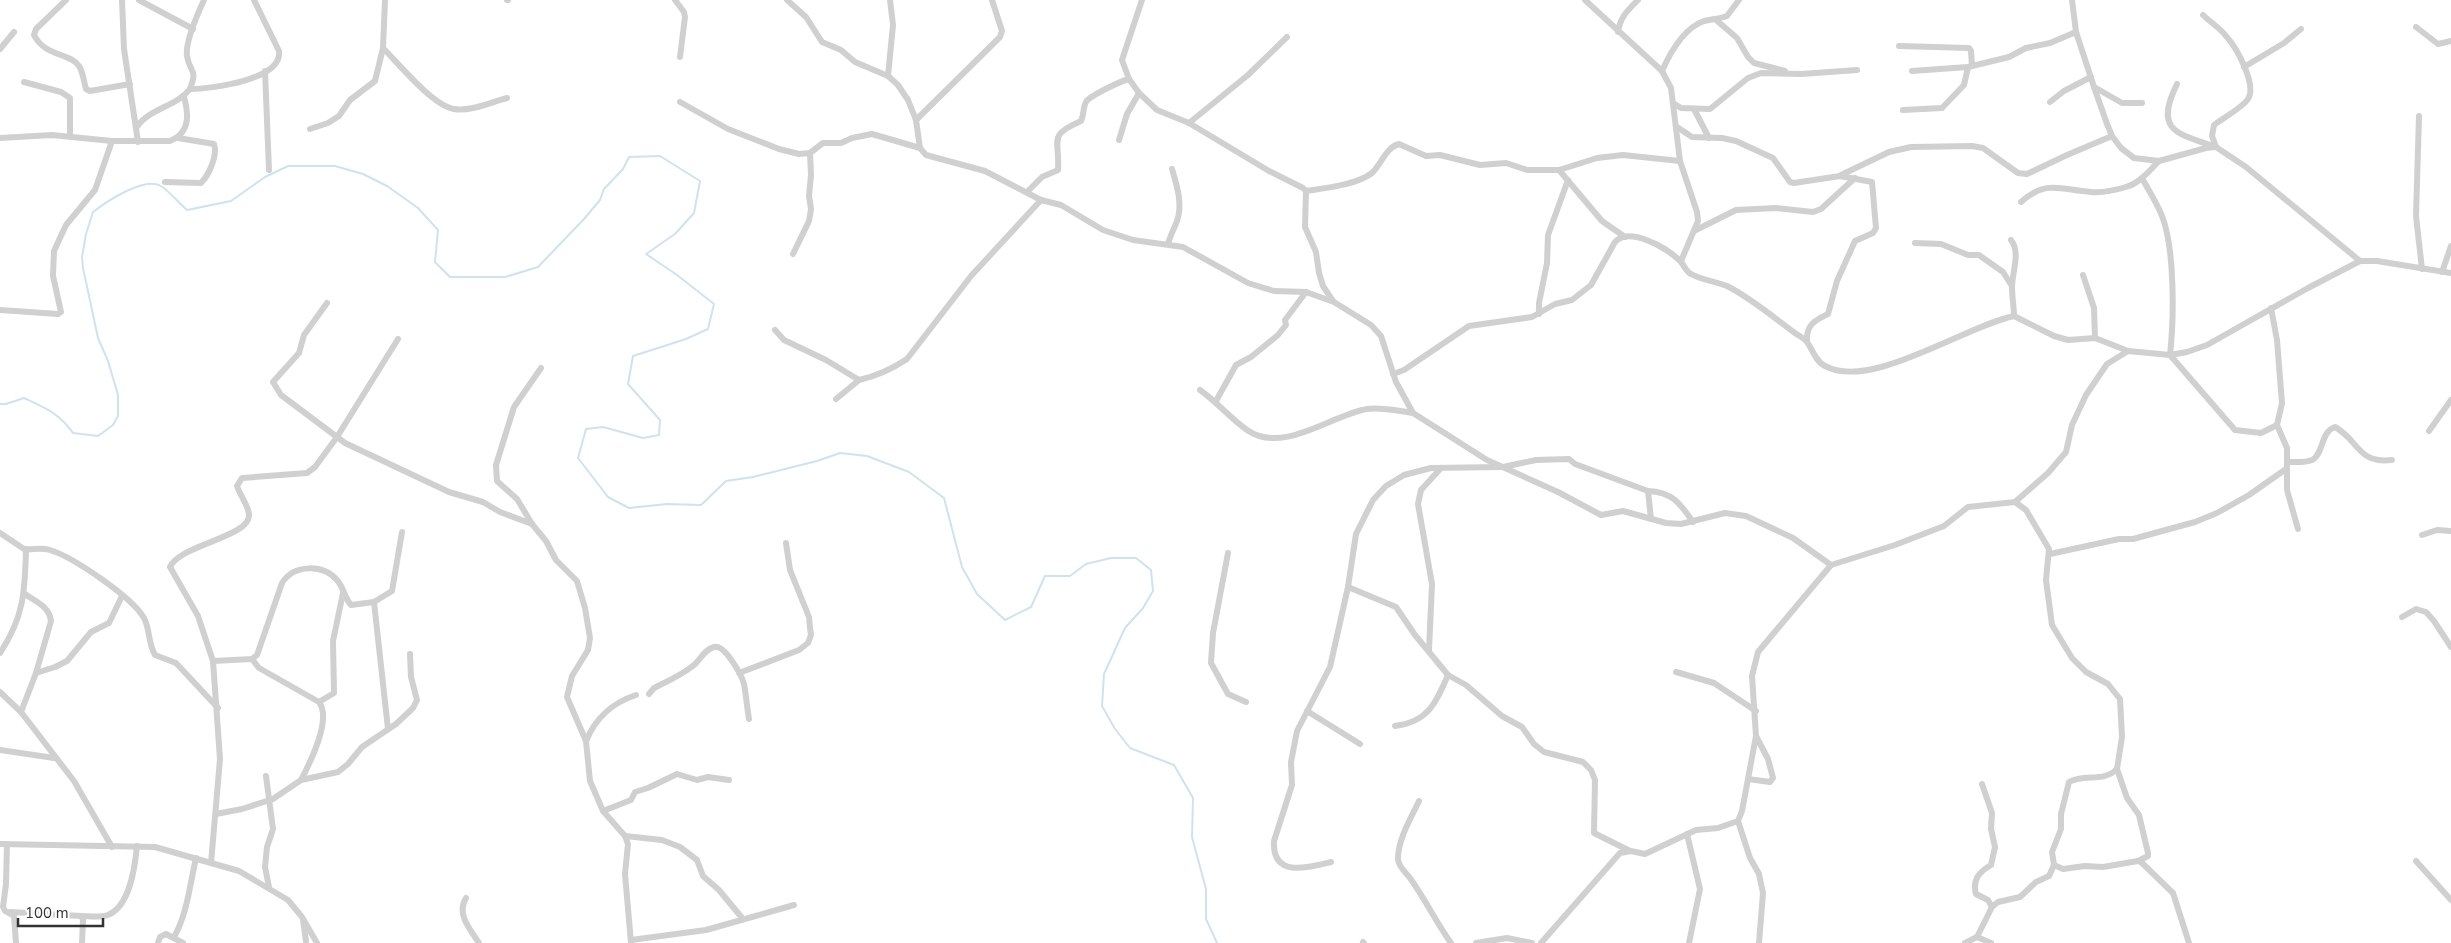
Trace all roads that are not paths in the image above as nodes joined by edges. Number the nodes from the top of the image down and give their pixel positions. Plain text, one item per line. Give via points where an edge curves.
1 (66, 0) edge
2 (122, 0) edge
3 (139, 0) edge
4 (204, 0) edge
5 (254, 0) edge
6 (385, 0) edge
7 (675, 0) edge
8 (787, 0) edge
9 (890, 0) edge
10 (992, 0) edge
11 (1142, 0) edge
12 (1585, 0) edge
13 (1638, 0) edge
14 (1739, 0) edge
15 (2072, 0) edge
16 (2203, 15) dead end
17 (1715, 19) junction
18 (2416, 27) dead end
19 (193, 29) junction
20 (2301, 29) dead end
21 (14, 32) dead end
22 (1618, 32) junction
23 (2076, 32) junction
24 (1287, 37) dead end
25 (2451, 41) edge
26 (1900, 46) dead end
27 (383, 48) junction
28 (0, 49) edge
29 (680, 57) dead end
30 (1970, 67) junction
31 (2244, 67) junction
32 (1856, 70) dead end
33 (266, 71) junction
34 (1662, 71) junction
35 (1912, 71) dead end
36 (1800, 74) junction
37 (888, 76) junction
38 (2091, 77) junction
39 (1128, 79) junction
40 (24, 82) dead end
41 (130, 84) junction
42 (2177, 84) dead end
43 (2094, 87) junction
44 (190, 89) junction
45 (1140, 93) junction
46 (184, 97) junction
47 (507, 98) dead end
48 (680, 102) dead end
49 (2050, 102) dead end
50 (1673, 103) junction
51 (2142, 104) dead end
52 (1694, 109) junction
53 (1903, 110) dead end
54 (2419, 116) dead end
55 (916, 120) junction
56 (1189, 123) junction
57 (1677, 127) junction
58 (136, 128) junction
59 (310, 129) dead end
60 (70, 136) junction
61 (2112, 136) junction
62 (0, 138) edge
63 (178, 138) junction
64 (1710, 138) junction
65 (1119, 140) dead end
66 (112, 141) junction
67 (138, 142) junction
68 (2216, 147) junction
69 (920, 148) junction
70 (810, 153) junction
71 (1680, 161) junction
72 (2159, 161) junction
73 (1172, 169) dead end
74 (270, 170) dead end
75 (1559, 170) junction
76 (1840, 176) junction
77 (1855, 178) junction
78 (2142, 178) junction
79 (1568, 180) junction
80 (165, 182) dead end
81 (1306, 191) junction
82 (1027, 192) junction
83 (1041, 200) junction
84 (2021, 202) dead end
85 (1694, 231) junction
86 (1625, 237) junction
87 (2011, 240) dead end
88 (1915, 243) dead end
89 (1168, 244) junction
90 (2451, 246) edge
91 (793, 254) dead end
92 (1681, 261) junction
93 (2360, 261) junction
94 (2422, 269) junction
95 (2442, 272) junction
96 (2451, 274) edge
97 (2083, 275) dead end
98 (2012, 286) junction
99 (1306, 292) junction
100 (1334, 302) junction
101 (327, 303) dead end
102 (2272, 308) junction
103 (0, 310) edge
104 (1539, 314) junction
105 (2014, 316) junction
106 (775, 330) dead end
107 (2095, 338) junction
108 (398, 339) dead end
109 (1806, 341) junction
110 (2128, 351) junction
111 (2170, 355) junction
112 (542, 368) dead end
113 (1394, 374) junction
114 (859, 380) junction
115 (1200, 390) dead end
116 (836, 398) dead end
117 (2451, 400) edge
118 (1216, 401) junction
119 (1413, 413) junction
120 (2277, 426) junction
121 (2429, 431) dead end
122 (337, 437) junction
123 (2392, 460) dead end
124 (2287, 466) junction
125 (1502, 467) junction
126 (1442, 468) junction
127 (1648, 491) junction
128 (2015, 502) junction
129 (1651, 519) junction
130 (1693, 522) junction
131 (532, 524) junction
132 (2298, 529) dead end
133 (2451, 531) edge
134 (402, 532) dead end
135 (0, 533) edge
136 (2422, 535) dead end
137 (786, 543) dead end
138 (26, 549) junction
139 (1228, 554) dead end
140 (2050, 554) junction
141 (1831, 565) junction
142 (1348, 587) junction
143 (343, 589) junction
144 (25, 594) junction
145 (122, 596) junction
146 (374, 602) junction
147 (2402, 617) dead end
148 (2451, 647) edge
149 (1429, 650) junction
150 (0, 653) edge
151 (410, 654) dead end
152 (252, 659) junction
153 (213, 661) junction
154 (739, 672) junction
155 (1676, 672) dead end
156 (36, 673) junction
157 (1448, 675) junction
158 (0, 693) edge
159 (649, 694) dead end
160 (636, 695) dead end
161 (319, 702) junction
162 (1246, 702) dead end
163 (218, 708) junction
164 (1307, 711) junction
165 (1756, 711) junction
166 (21, 712) junction
167 (749, 719) dead end
168 (1395, 726) dead end
169 (388, 729) junction
170 (1756, 736) junction
171 (586, 741) junction
172 (1360, 744) dead end
173 (0, 750) edge
174 (54, 758) junction
175 (2117, 769) junction
176 (266, 776) dead end
177 (1748, 779) junction
178 (301, 780) junction
179 (729, 780) dead end
180 (1982, 784) dead end
181 (268, 800) junction
182 (1419, 801) dead end
183 (603, 812) junction
184 (216, 814) junction
185 (1738, 821) junction
186 (1687, 834) junction
187 (625, 836) junction
188 (4, 844) edge
189 (137, 846) junction
190 (112, 847) junction
191 (1631, 851) junction
192 (196, 858) junction
193 (2138, 861) junction
194 (2416, 861) dead end
195 (1331, 862) dead end
196 (211, 863) junction
197 (2054, 865) junction
198 (2066, 869) junction
199 (2049, 876) junction
200 (269, 887) junction
201 (466, 898) dead end
202 (2451, 900) edge
203 (794, 905) dead end
204 (1992, 907) junction
205 (10, 912) junction
206 (81, 916) junction
207 (302, 916) junction
208 (743, 919) junction
209 (174, 937) junction
210 (1977, 937) junction
211 (316, 941) edge
212 (631, 941) edge
213 (305, 942) edge
214 (16, 943) edge
215 (82, 943) edge
216 (158, 943) edge
217 (183, 943) edge
218 (479, 943) edge
219 (1451, 943) edge
220 (1476, 943) edge
221 (1532, 943) edge
222 (1541, 943) edge
223 (1689, 943) edge
224 (1758, 943) edge
225 (1965, 943) edge
226 (1991, 943) edge
227 (2189, 943) edge

1 - 41 street via 36,29 35,38 49,52 76,62 86,89 90,91
2 - 41 street via 124,48
3 - 19 street
4 - 19 street
5 - 33 street via 279,51 276,64
6 - 27 street
7 - 29 street via 685,17
8 - 37 street via 806,17 822,42 841,50 855,62
9 - 37 street via 893,25
10 - 55 street via 1002,31 1000,37
11 - 39 street via 1122,60
12 - 22 street
13 - 22 street via 1626,11
14 - 17 street via 1727,16
15 - 23 street
16 - 31 street via 2226,36
17 - 34 street via 1703,21 1690,29 1674,48
17 - 36 street via 1738,38 1754,63
18 - 25 street via 2438,44
19 - 44 street via 187,53 194,71
20 - 31 street
21 - 28 street
22 - 34 street
23 - 30 street via 2009,57
23 - 38 street
24 - 56 street via 1248,75
26 - 30 street via 1969,48
27 - 47 street via 446,107 466,108
27 - 59 street via 375,82 350,100 339,116 328,124
30 - 35 street
30 - 53 street via 1964,85 1942,108
31 - 68 street via 2250,82 2250,94 2243,104 2214,125 2212,136
32 - 36 street
33 - 44 street via 216,88
33 - 74 street
34 - 50 street via 1671,88
36 - 52 street via 1761,73 1748,78 1710,109
37 - 55 street via 904,92
38 - 43 street
38 - 49 street
39 - 45 street
39 - 82 street via 1117,82 1086,102 1081,121 1063,129 1058,136 1058,170 1042,177
40 - 60 street via 61,92 70,98
41 - 58 street
42 - 68 street via 2167,103 2170,124 2180,135
43 - 51 street via 2122,102
43 - 61 street
44 - 46 street
45 - 56 street via 1157,110
45 - 65 street via 1127,114
46 - 58 street via 147,116
46 - 63 street via 187,124
48 - 70 street via 728,129 779,149
50 - 52 street via 1681,108
50 - 57 street
52 - 64 street
54 - 94 street via 2416,216
55 - 69 street
56 - 81 street
57 - 64 street via 1692,137
57 - 71 street
58 - 67 street
60 - 62 street
60 - 66 street
61 - 72 street via 2134,158
61 - 76 street via 2027,174 2018,173 1983,148 1972,146 1911,147 1889,152
63 - 67 street
63 - 80 street via 214,144 216,148 201,183
64 - 76 street via 1736,141 1773,158 1794,184
66 - 67 street
66 - 103 street via 95,190 66,225 54,251 53,276 61,312
68 - 72 street
68 - 93 street via 2246,167
69 - 70 street via 872,134 841,143 823,144
69 - 82 street via 926,155 986,171
70 - 91 street via 809,221
71 - 75 street via 1623,155 1598,158
71 - 85 street via 1697,212
72 - 78 street
73 - 89 street via 1180,207
75 - 79 street
75 - 81 street via 1526,170 1506,163 1473,164 1440,155 1422,155 1398,144 1391,148 1371,174 1339,186
76 - 77 street
77 - 85 street via 1813,212 1776,208 1736,210
77 - 109 street via 1872,182 1876,228 1873,233 1855,241 1837,281 1828,314 1816,318 1808,330
78 - 84 street via 2126,187 2092,193 2047,188 2037,190
78 - 111 street via 2162,217 2167,243 2172,276
79 - 86 street via 1602,221
79 - 104 street via 1548,235
81 - 100 street via 1305,227 1316,252 1318,274
82 - 83 street
83 - 89 street via 1061,205 1103,230 1132,240
83 - 114 street via 972,276 907,358 879,374
85 - 92 street
86 - 92 street via 1654,242
86 - 104 street via 1615,242 1591,285 1581,294
87 - 98 street via 2016,254
88 - 98 street via 1942,244 1968,255 1979,254 2003,272
89 - 99 street via 1191,251 1248,283 1274,291
90 - 95 street
92 - 109 street via 1692,275 1729,287
93 - 94 street
93 - 102 street
94 - 95 street
95 - 96 street
97 - 107 street via 2094,308
98 - 105 street
99 - 100 street
99 - 118 street via 1278,335 1236,365
100 - 113 street via 1376,330 1384,342
101 - 122 street via 304,335 299,353 273,382 281,396
102 - 111 street via 2207,345
102 - 120 street via 2282,404
104 - 113 street via 1468,326
105 - 107 street via 2068,340
105 - 109 street via 1938,344 1916,356 1867,370 1844,372 1825,366
106 - 114 street via 784,340
107 - 110 street
108 - 122 street
110 - 111 street
110 - 128 street via 2107,364 2091,387 2072,425 2066,452 2048,474
111 - 120 street via 2236,430 2261,433
112 - 131 street via 514,407 495,475 501,486 517,499
113 - 119 street
114 - 116 street
115 - 118 street
117 - 121 street
118 - 119 street via 1247,430 1271,438 1294,434 1366,409
119 - 125 street
120 - 124 street via 2287,448
122 - 131 street via 449,492 483,502
122 - 153 street via 307,473 242,478 237,486 250,513 244,525 172,561 172,573 198,616
123 - 124 street via 2368,458 2335,427 2324,436 2312,460
124 - 132 street via 2287,490
124 - 140 street via 2249,495 2195,522 2133,539 2118,539
125 - 126 street
125 - 127 street via 1569,458 1575,464
125 - 129 street via 1601,515 1623,511
126 - 142 street via 1404,475 1386,486 1374,500 1356,534
126 - 149 street via 1421,490 1418,504 1432,584
127 - 129 street
127 - 130 street via 1661,492 1677,500
128 - 140 street via 2035,523
128 - 141 street via 1968,507 1944,526
129 - 130 street via 1674,524
130 - 141 street via 1725,514 1746,516 1794,538
131 - 171 street via 559,564 577,581 585,608 590,638 588,650 572,676 567,697
133 - 136 street via 2437,530
134 - 146 street via 392,590
135 - 138 street
137 - 154 street via 790,570 809,617 811,635 808,643 799,650
138 - 144 street
138 - 145 street via 36,547 74,559
139 - 162 street via 1210,663 1228,694
140 - 175 street via 2046,580 2052,625 2072,658 2086,672 2108,684 2120,699 2122,737
141 - 165 street via 1758,652 1752,676
142 - 149 street via 1396,607
142 - 164 street via 1330,667
143 - 146 street via 351,604
143 - 152 street via 337,580 320,570 303,569 288,574 282,583 261,648
143 - 161 street via 333,641 334,693
144 - 150 street via 13,631
144 - 156 street via 50,613 50,628
145 - 156 street via 109,624 91,632 67,661
145 - 163 street via 144,618 155,654 176,663
146 - 169 street
147 - 148 street via 2416,609 2426,612
149 - 157 street
151 - 169 street via 411,678 417,700 413,708
152 - 153 street
152 - 161 street via 259,668
153 - 163 street
154 - 159 street via 724,650 714,647 695,664
154 - 167 street via 744,683
155 - 165 street via 1714,683
156 - 166 street
157 - 168 street via 1426,715
157 - 191 street via 1522,727 1544,752 1583,762 1595,780 1594,833
158 - 166 street
160 - 171 street via 605,710
161 - 178 street via 324,714 317,743
163 - 184 street via 220,759
164 - 172 street
164 - 195 street via 1297,731 1291,762 1292,785 1279,823 1274,851 1278,862 1289,867 1306,868
165 - 170 street
166 - 174 street
169 - 178 street via 362,747 338,772
170 - 177 street
170 - 177 street via 1773,778 1765,783
171 - 183 street via 590,781
173 - 174 street
174 - 190 street via 84,795
175 - 193 street via 2127,798 2139,816 2148,853
175 - 197 street via 2104,778 2081,778 2069,782 2061,814 2061,829 2052,852
176 - 181 street
177 - 185 street
178 - 181 street
179 - 183 street via 708,777 697,780 677,774 635,792 631,800
180 - 204 street via 1992,813 1995,847 1991,865 1979,874 1974,887 1976,894 1988,900
181 - 184 street
181 - 200 street via 273,829 265,867
182 - 219 street via 1407,824 1399,863
183 - 187 street
184 - 196 street
185 - 186 street
185 - 224 street via 1763,893
186 - 191 street via 1645,854
186 - 223 street via 1700,890
187 - 208 street via 662,840 680,847 697,860 703,876
187 - 212 street via 628,844 625,874
188 - 190 street
188 - 205 street via 6,884 3,907
189 - 190 street
189 - 192 street via 155,847
189 - 206 street via 134,878 117,910 106,916
191 - 222 street via 1620,853
192 - 196 street
192 - 209 street via 183,922
193 - 198 street
193 - 227 street via 2173,893
194 - 202 street
196 - 200 street via 239,871
197 - 198 street
197 - 199 street
198 - 199 street
199 - 204 street via 2036,882 2020,897 1998,902
200 - 207 street via 288,900
201 - 218 street via 462,915
203 - 208 street
204 - 210 street
205 - 206 street
205 - 214 street via 15,920
206 - 215 street
207 - 211 street
207 - 213 street
208 - 212 street via 706,930
209 - 216 street via 163,934
209 - 217 street
210 - 225 street
210 - 226 street
211 - 213 street
220 - 221 street via 1507,938

